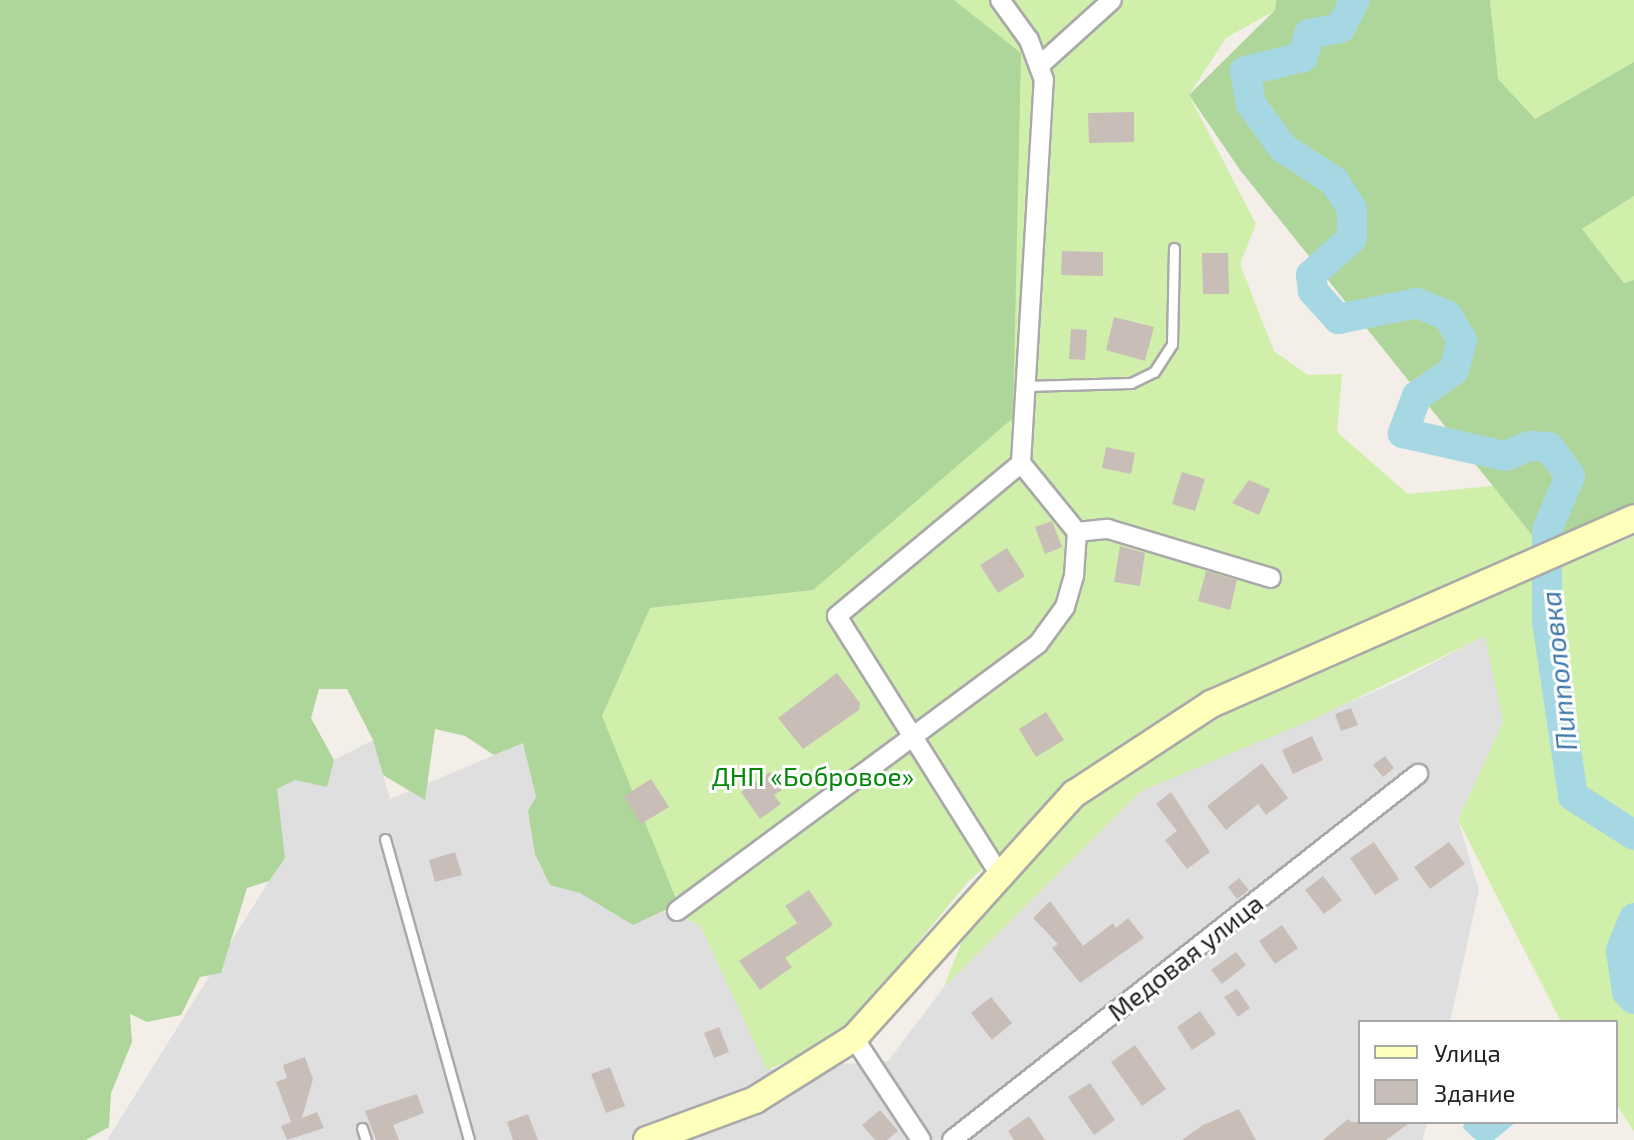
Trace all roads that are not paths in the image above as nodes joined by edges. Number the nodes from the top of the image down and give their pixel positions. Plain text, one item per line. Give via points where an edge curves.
1 (1000, 0) edge
2 (1112, 0) edge
3 (1039, 66) junction
4 (1174, 248) dead end
5 (1026, 386) junction
6 (1021, 463) junction
7 (1634, 518) edge
8 (1077, 532) junction
9 (1271, 578) dead end
10 (915, 737) junction
11 (1418, 774) dead end
12 (385, 839) dead end
13 (1000, 875) junction
14 (677, 911) dead end
15 (854, 1038) junction
16 (362, 1128) dead end
17 (366, 1140) edge
18 (469, 1140) edge
19 (647, 1140) edge
20 (921, 1140) edge
21 (952, 1140) edge

1 - 3 street via 1029,40
2 - 3 street
3 - 5 street via 1044,80
4 - 5 lane via 1172,344 1154,372 1131,383
5 - 6 street
6 - 8 street
6 - 10 street via 837,616
7 - 13 main road via 1211,704 1074,794
8 - 9 street via 1108,529
8 - 10 street via 1065,607 1038,644
10 - 13 street
10 - 14 street
11 - 21 street, Медовая улица
12 - 18 lane
13 - 15 main road
15 - 19 main road via 755,1100
15 - 20 street
16 - 17 lane

